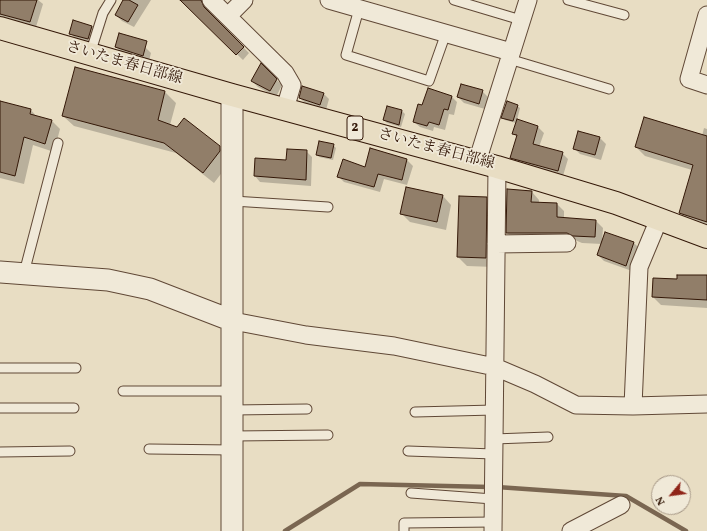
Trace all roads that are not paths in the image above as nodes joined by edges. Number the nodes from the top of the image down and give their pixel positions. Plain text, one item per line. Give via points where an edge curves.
1 (111, 0) edge
2 (211, 0) edge
3 (244, 0) edge
4 (329, 0) edge
5 (454, 0) edge
6 (528, 0) edge
7 (568, 0) edge
8 (359, 9) junction
9 (707, 14) edge
10 (228, 16) junction
11 (624, 16) dead end
12 (521, 20) junction
13 (0, 28) edge
14 (446, 33) junction
15 (90, 54) junction
16 (510, 56) junction
17 (707, 85) edge
18 (609, 89) dead end
19 (232, 95) junction
20 (285, 109) junction
21 (58, 143) dead end
22 (487, 164) junction
23 (233, 202) junction
24 (328, 207) dead end
25 (659, 219) junction
26 (707, 237) edge
27 (567, 243) dead end
28 (496, 244) junction
29 (0, 272) edge
30 (24, 273) junction
31 (233, 321) junction
32 (494, 367) junction
33 (0, 368) edge
34 (76, 368) dead end
35 (124, 391) dead end
36 (233, 401) junction
37 (707, 404) edge
38 (633, 406) junction
39 (0, 408) edge
40 (74, 408) dead end
41 (307, 409) dead end
42 (494, 410) junction
43 (415, 412) dead end
44 (328, 435) dead end
45 (548, 437) dead end
46 (233, 443) junction
47 (494, 446) junction
48 (149, 449) dead end
49 (70, 451) dead end
50 (408, 451) dead end
51 (0, 452) edge
52 (411, 493) dead end
53 (493, 499) junction
54 (621, 505) dead end
55 (493, 526) edge
56 (232, 531) edge
57 (404, 531) edge
58 (571, 531) edge

1 - 15 lane via 103,13
2 - 10 street
3 - 10 street
4 - 8 street
5 - 12 lane
6 - 12 street
7 - 11 lane
8 - 14 street
8 - 14 lane via 346,56 429,81
9 - 17 street via 689,79
10 - 20 street via 285,73 292,85
12 - 16 street
13 - 15 main road, さいたま春日部線 / 2
14 - 16 street
15 - 19 main road, さいたま春日部線 / 2
16 - 18 lane
16 - 22 street
19 - 20 main road, さいたま春日部線 / 2
19 - 23 street
20 - 22 main road, さいたま春日部線 / 2
21 - 30 lane
22 - 25 main road, さいたま春日部線 / 2 via 616,203
22 - 28 street
23 - 24 lane
23 - 31 street
25 - 26 main road, さいたま春日部線 / 2
25 - 38 street via 639,267
27 - 28 street
28 - 32 street
29 - 30 street
30 - 31 street via 108,280 150,289
31 - 32 street via 306,335 394,346
31 - 36 street
32 - 38 street via 576,405
32 - 42 street
33 - 34 lane
35 - 36 lane
36 - 41 lane
36 - 46 street
37 - 38 street
39 - 40 lane
42 - 43 lane
42 - 47 street
44 - 46 lane
45 - 47 lane
46 - 48 lane
46 - 56 street
47 - 50 lane
47 - 53 street
49 - 51 lane
52 - 53 lane
53 - 55 street
54 - 58 street
55 - 57 lane via 404,523

